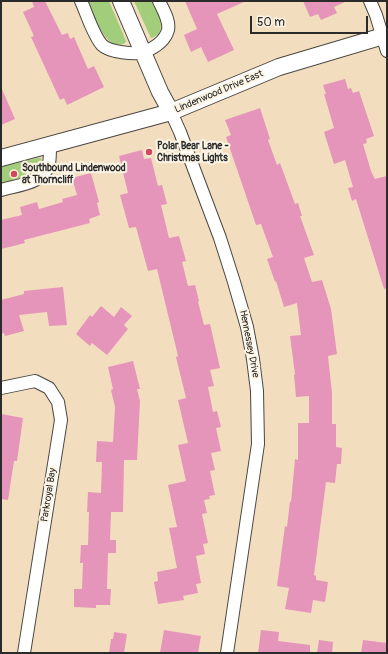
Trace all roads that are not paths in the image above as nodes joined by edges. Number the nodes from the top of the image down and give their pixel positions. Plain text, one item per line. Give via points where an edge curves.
1 (81, 1) edge
2 (121, 1) edge
3 (159, 1) edge
4 (370, 1) edge
5 (386, 41) edge
6 (143, 52) junction
7 (171, 112) junction
8 (50, 145) junction
9 (1, 158) edge
10 (1, 190) edge
11 (1, 388) edge
12 (24, 653) edge
13 (227, 653) edge

1 - 6 street via 103,46 118,52
2 - 6 street, Hennessey Drive
3 - 6 street via 168,21 168,29 162,42
4 - 5 street
5 - 7 street, Lindenwood Drive East via 279,67
6 - 7 street, Hennessey Drive
7 - 8 street, Lindenwood Drive East
7 - 13 street, Hennessey Drive via 220,238 234,282 247,326 257,391 258,444
8 - 9 street, Lindenwood Drive East
8 - 10 street via 48,166 43,174 36,180
11 - 12 street, Parkroyal Bay via 35,381 49,388 58,402 61,420

